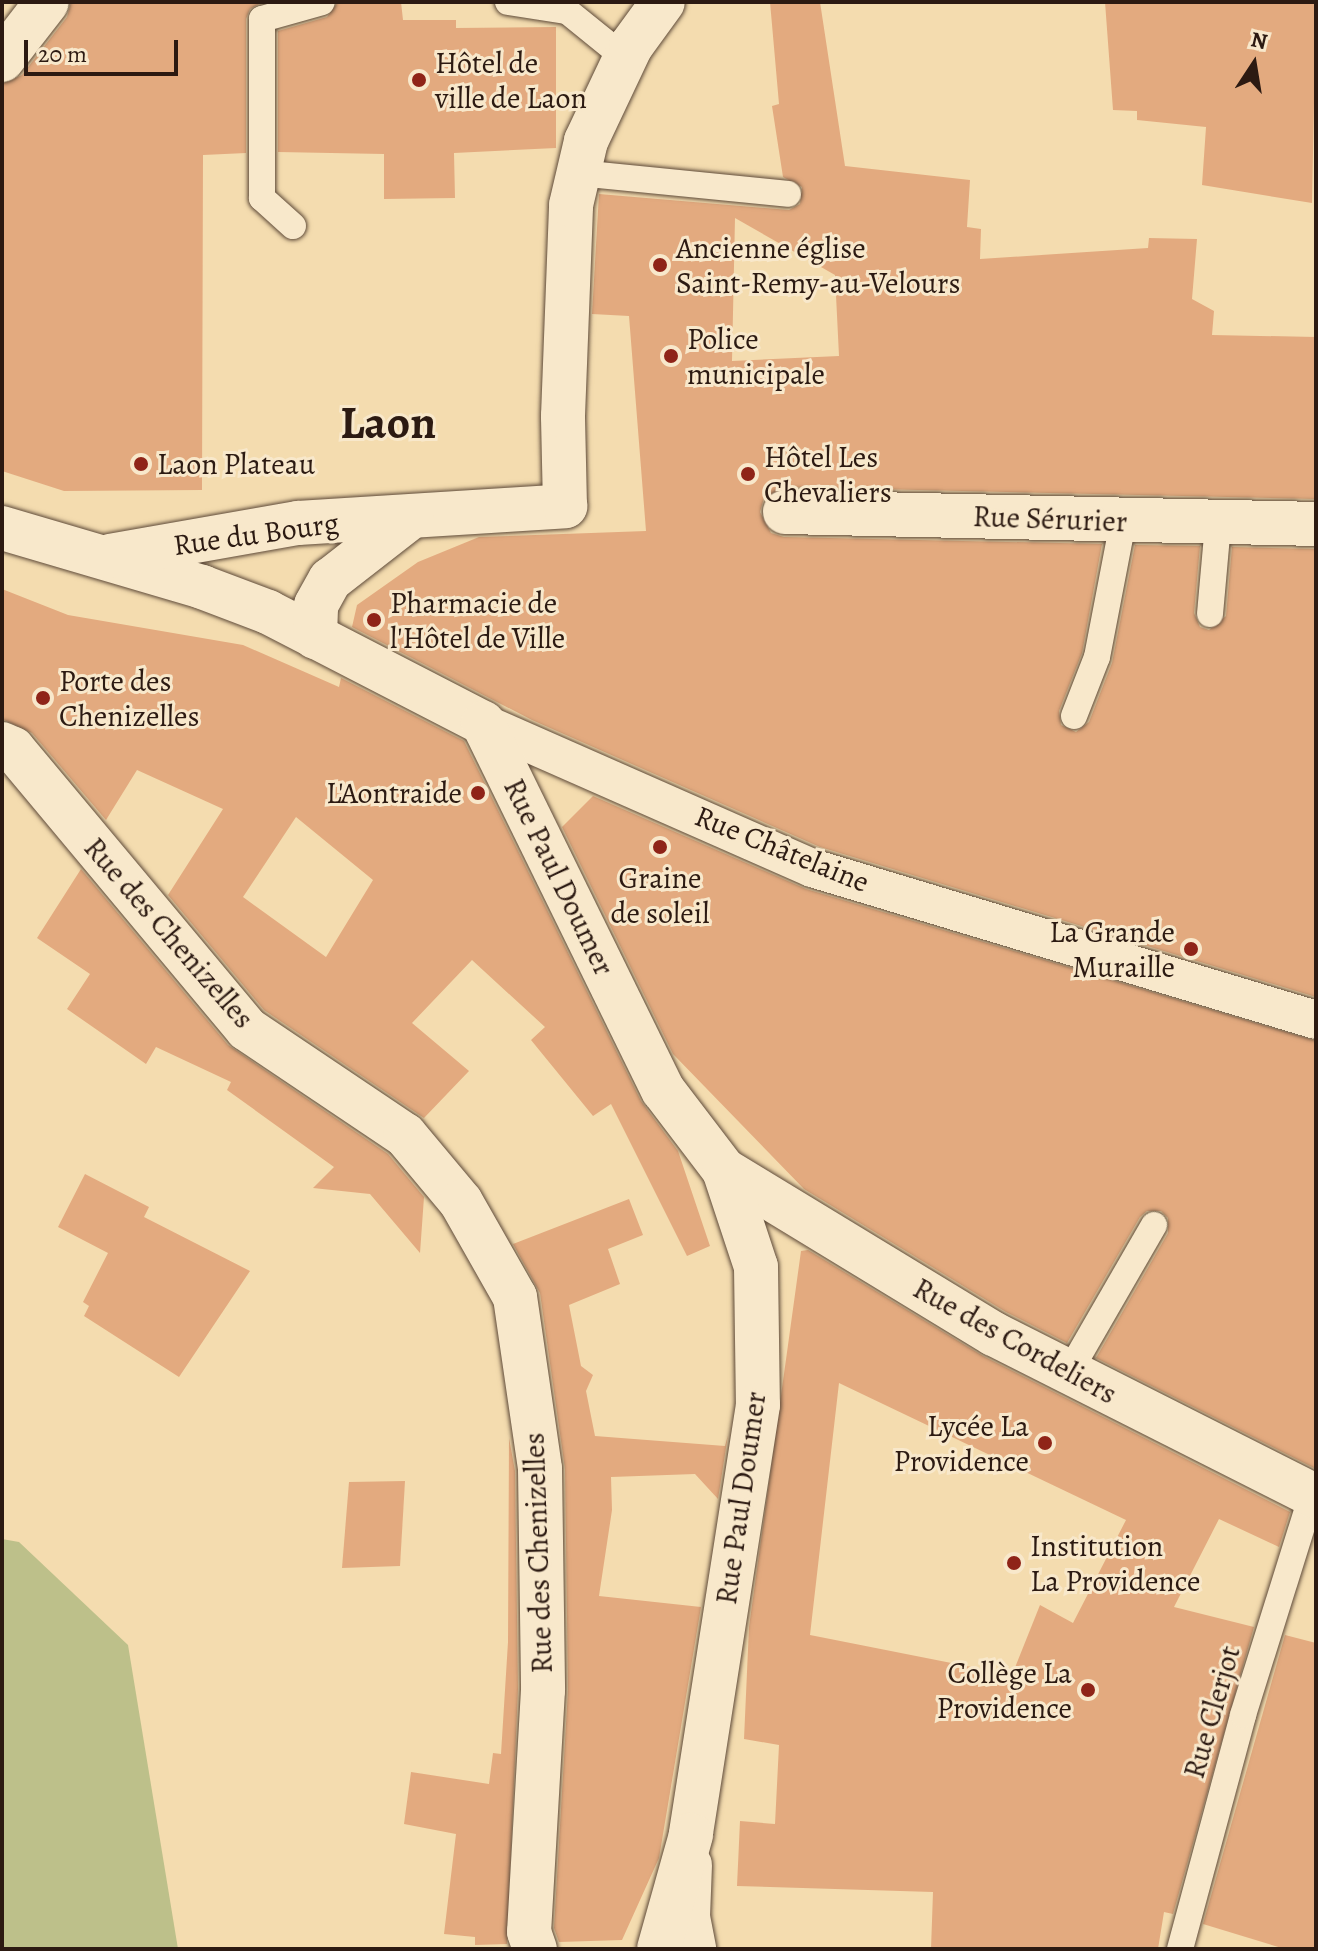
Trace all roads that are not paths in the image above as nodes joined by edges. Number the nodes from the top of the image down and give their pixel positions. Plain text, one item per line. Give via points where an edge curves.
1 (47, 2) edge
2 (322, 2) edge
3 (508, 2) edge
4 (663, 2) edge
5 (625, 58) junction
6 (2, 60) edge
7 (579, 173) junction
8 (788, 194) dead end
9 (293, 226) dead end
10 (785, 512) dead end
11 (411, 517) junction
12 (1123, 522) junction
13 (1218, 524) junction
14 (1316, 524) edge
15 (2, 528) edge
16 (101, 558) junction
17 (1210, 614) dead end
18 (315, 637) junction
19 (1074, 716) dead end
20 (483, 723) junction
21 (2, 744) edge
22 (1316, 1020) edge
23 (724, 1170) junction
24 (1154, 1225) dead end
25 (1068, 1374) junction
26 (1314, 1496) edge
27 (691, 1835) junction
28 (535, 1949) edge
29 (659, 1949) edge
30 (694, 1949) edge
31 (1180, 1949) edge

1 - 6 street
2 - 9 lane via 262,19 262,198
3 - 5 lane via 567,11
4 - 5 street
5 - 7 street via 586,141
7 - 8 lane
7 - 11 street, Rue du Bourg via 569,230 565,506
10 - 12 street, Rue Sérurier
11 - 16 street, Rue du Bourg via 298,523
11 - 18 street via 330,580 316,605
12 - 13 street, Rue Sérurier
12 - 19 lane via 1097,657
13 - 14 street, Rue Sérurier
13 - 17 lane
15 - 16 street, Rue du Bourg
16 - 18 street, Rue du Bourg via 202,587
18 - 20 street, Rue Châtelaine
20 - 22 street, Rue Châtelaine via 812,868
20 - 23 street, Rue Paul Doumer via 663,1090
21 - 28 street, Rue des Chenizelles via 13,749 247,1029 405,1135 461,1202 515,1297 540,1469 543,1690 529,1932
23 - 25 street, Rue des Cordeliers
23 - 27 street, Rue Paul Doumer via 756,1267 758,1405
24 - 25 lane
25 - 26 street, Rue des Cordeliers
26 - 31 lane, Rue Clerjot via 1243,1715
27 - 29 street, Rue Paul Doumer
27 - 30 street via 688,1917

